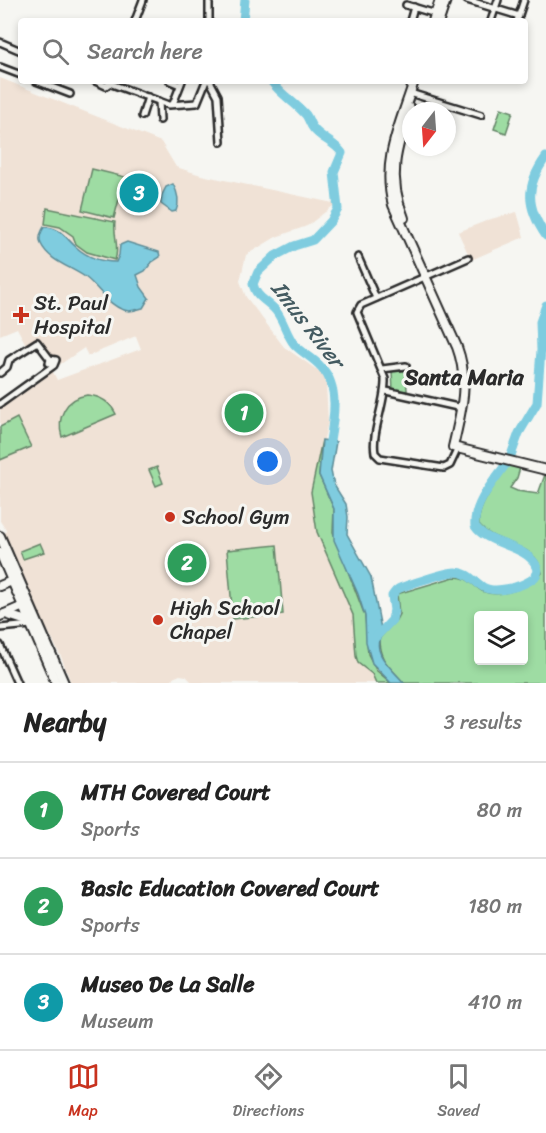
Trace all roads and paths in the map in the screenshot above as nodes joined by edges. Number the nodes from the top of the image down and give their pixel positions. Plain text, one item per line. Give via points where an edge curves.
1 (143, 0) edge
2 (208, 0) edge
3 (440, 0) edge
4 (446, 0) edge
5 (467, 0) edge
6 (498, 0) edge
7 (524, 0) edge
8 (406, 5) dead end
9 (414, 7) junction
10 (495, 9) junction
11 (136, 18) edge
12 (209, 18) edge
13 (411, 18) edge
14 (434, 18) edge
15 (436, 18) edge
16 (437, 18) edge
17 (492, 18) edge
18 (518, 18) edge
19 (0, 42) edge
20 (18, 50) edge
21 (0, 67) edge
22 (18, 74) edge
23 (44, 84) edge
24 (115, 84) edge
25 (181, 84) edge
26 (206, 84) edge
27 (210, 84) edge
28 (414, 84) edge
29 (418, 84) edge
30 (70, 94) dead end
31 (412, 94) junction
32 (148, 97) junction
33 (159, 101) junction
34 (173, 104) junction
35 (481, 115) dead end
36 (142, 116) dead end
37 (160, 120) dead end
38 (220, 142) dead end
39 (358, 257) dead end
40 (468, 258) dead end
41 (427, 275) junction
42 (376, 298) junction
43 (406, 366) dead end
44 (382, 369) junction
45 (0, 373) edge
46 (386, 391) junction
47 (0, 404) edge
48 (462, 408) junction
49 (455, 450) junction
50 (546, 468) edge
51 (0, 536) edge
52 (0, 553) edge
53 (15, 579) junction
54 (0, 586) edge
55 (26, 603) junction
56 (2, 614) edge
57 (31, 623) junction
58 (0, 628) edge
59 (0, 645) edge
60 (17, 683) edge
61 (56, 683) edge
62 (64, 683) edge

1 - 11 street
2 - 12 street
3 - 15 street
4 - 16 street
5 - 10 street
6 - 10 street
7 - 18 street
8 - 9 street
9 - 13 street
9 - 14 street
10 - 17 street
10 - 18 street
19 - 20 street
21 - 22 street
23 - 30 street
24 - 32 street
25 - 34 street
26 - 34 street via 197,103
27 - 38 street via 218,96
28 - 31 street
29 - 31 street
31 - 35 street
31 - 41 street via 396,151 394,185
32 - 33 street
32 - 36 street
33 - 34 street
33 - 37 street
39 - 42 street
40 - 41 street
41 - 42 street
41 - 48 street via 463,364
41 - 49 street via 462,346 466,363 468,395
42 - 44 street via 361,305 357,312
43 - 44 street
44 - 46 street
45 - 47 street via 9,360 37,342 53,366
46 - 48 street
46 - 49 street via 374,444 377,456 444,468 450,465
48 - 49 street
49 - 50 street
51 - 53 street
52 - 53 street
53 - 54 street
53 - 55 street
55 - 56 street
55 - 57 street
55 - 62 street
56 - 57 street
57 - 58 street
57 - 61 street
59 - 60 street

